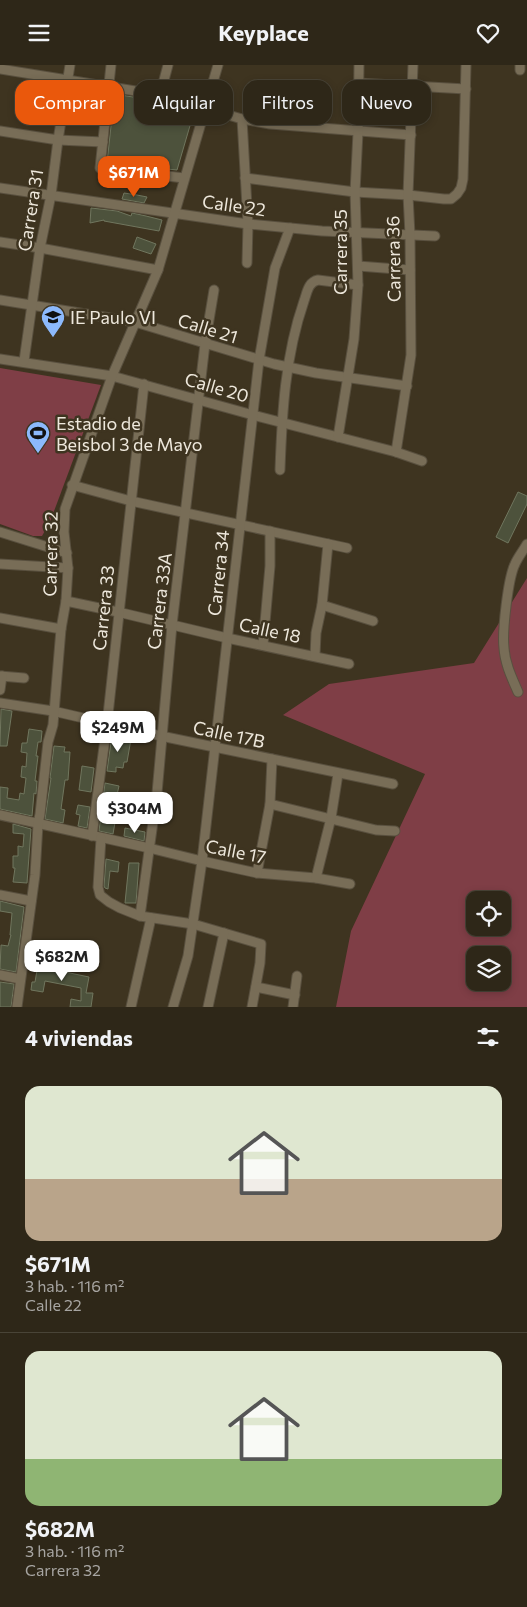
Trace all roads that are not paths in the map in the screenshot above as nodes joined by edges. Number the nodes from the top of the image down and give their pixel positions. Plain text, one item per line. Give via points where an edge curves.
1 (70, 65) edge
2 (111, 65) edge
3 (168, 65) edge
4 (218, 65) edge
5 (359, 65) edge
6 (413, 65) edge
7 (466, 65) edge
8 (0, 69) edge
9 (62, 80) edge
10 (68, 80) edge
11 (110, 80) edge
12 (164, 80) edge
13 (213, 80) edge
14 (358, 80) edge
15 (412, 80) edge
16 (431, 86) edge
17 (466, 89) junction
18 (233, 116) edge
19 (242, 119) junction
20 (61, 125) edge
21 (106, 125) edge
22 (200, 125) edge
23 (358, 125) edge
24 (411, 125) edge
25 (0, 131) edge
26 (358, 132) junction
27 (411, 135) junction
28 (58, 140) junction
29 (104, 142) junction
30 (184, 178) junction
31 (245, 178) junction
32 (0, 188) edge
33 (355, 192) junction
34 (51, 195) junction
35 (408, 195) junction
36 (174, 212) junction
37 (248, 224) junction
38 (290, 228) junction
39 (356, 232) junction
40 (410, 235) junction
41 (435, 236) dead end
42 (0, 242) edge
43 (40, 248) junction
44 (248, 263) dead end
45 (358, 265) junction
46 (410, 269) junction
47 (158, 270) junction
48 (358, 285) junction
49 (214, 289) dead end
50 (0, 300) edge
51 (32, 305) junction
52 (135, 322) junction
53 (205, 344) junction
54 (0, 359) edge
55 (24, 361) junction
56 (259, 361) junction
57 (287, 367) junction
58 (112, 375) junction
59 (347, 377) junction
60 (144, 384) junction
61 (407, 386) junction
62 (199, 399) junction
63 (253, 415) junction
64 (282, 422) junction
65 (338, 437) junction
66 (396, 452) junction
67 (422, 461) dead end
68 (280, 470) dead end
69 (72, 485) junction
70 (131, 501) junction
71 (186, 512) junction
72 (240, 524) junction
73 (270, 531) junction
74 (0, 532) edge
75 (328, 544) junction
76 (527, 544) edge
77 (347, 548) dead end
78 (67, 553) junction
79 (0, 564) edge
80 (68, 568) junction
81 (66, 601) junction
82 (322, 605) junction
83 (118, 612) junction
84 (0, 618) edge
85 (373, 621) dead end
86 (172, 625) junction
87 (61, 629) junction
88 (227, 638) junction
89 (263, 645) junction
90 (316, 656) junction
91 (349, 664) dead end
92 (1, 676) edge
93 (24, 679) dead end
94 (0, 689) edge
95 (518, 692) dead end
96 (0, 703) edge
97 (53, 711) junction
98 (107, 723) junction
99 (162, 736) junction
100 (216, 748) junction
101 (272, 759) junction
102 (338, 774) junction
103 (393, 784) dead end
104 (270, 804) junction
105 (0, 815) edge
106 (331, 818) junction
107 (38, 824) junction
108 (395, 831) dead end
109 (97, 837) junction
110 (149, 848) junction
111 (202, 861) junction
112 (257, 873) junction
113 (316, 878) junction
114 (350, 884) dead end
115 (0, 895) edge
116 (31, 901) junction
117 (140, 915) junction
118 (151, 918) junction
119 (193, 924) junction
120 (224, 933) junction
121 (0, 975) edge
122 (297, 976) dead end
123 (20, 979) junction
124 (256, 987) junction
125 (295, 995) junction
126 (17, 1007) edge
127 (131, 1007) edge
128 (173, 1007) edge
129 (208, 1007) edge
130 (252, 1007) edge
131 (293, 1007) edge

1 - 10 street, Carrera 31
2 - 11 street
3 - 12 street
4 - 13 street, Carrera 32
5 - 14 street, Carrera 35
6 - 15 street, Carrera 36
7 - 17 street
8 - 9 street
16 - 17 street
17 - 35 street via 461,188 451,199
18 - 19 street
19 - 26 street
19 - 31 street
20 - 28 street, Carrera 31
21 - 29 street
22 - 30 street, Carrera 32
23 - 26 street, Carrera 35
24 - 27 street, Carrera 36
25 - 28 street
26 - 27 street
26 - 33 street, Carrera 35
27 - 35 street, Carrera 36
28 - 29 street
28 - 34 street, Carrera 31
29 - 30 street via 100,168
30 - 36 street, Carrera 32
31 - 33 street
31 - 37 street
32 - 34 street, Calle 22
33 - 35 street
33 - 39 street, Carrera 35
34 - 36 street, Calle 22
34 - 43 street, Carrera 31
35 - 40 street, Carrera 36
36 - 37 street, Calle 22
36 - 47 street, Carrera 32
37 - 38 street, Calle 22
37 - 44 street
38 - 39 street, Calle 22
38 - 56 street, Carrera 34 via 275,267
39 - 40 street, Calle 22
39 - 45 street, Carrera 35
40 - 41 street, Calle 22
40 - 46 street, Carrera 36
42 - 43 street
43 - 47 street
43 - 51 street, Carrera 31
45 - 46 street
45 - 48 street, Carrera 35
46 - 61 street, Carrera 36 via 411,355
47 - 52 street, Carrera 32
48 - 57 street via 318,280 310,285
48 - 59 street, Carrera 35
49 - 53 street, Carrera 33A
50 - 51 street, Calle 21
51 - 52 street, Calle 21
51 - 55 street, Carrera 31
52 - 53 street, Calle 21
52 - 58 street, Carrera 32
53 - 56 street, Calle 21
53 - 62 street, Carrera 33A
54 - 55 street, Calle 20
55 - 58 street, Calle 20
56 - 57 street, Calle 21
56 - 63 street, Carrera 34
57 - 59 street, Calle 21
57 - 64 street
58 - 60 street, Calle 20
58 - 69 street, Carrera 32
59 - 61 street, Calle 21
59 - 65 street, Carrera 35
60 - 62 street, Calle 20
60 - 70 street, Carrera 33
61 - 66 street, Carrera 36
62 - 63 street, Calle 20
62 - 71 street, Carrera 33A
63 - 64 street, Calle 20
63 - 72 street, Carrera 34
64 - 65 street, Calle 20
64 - 68 street
65 - 66 street, Calle 20
66 - 67 street, Calle 20
69 - 70 street
69 - 78 street, Carrera 32 via 65,509
70 - 71 street
70 - 83 street, Carrera 33
71 - 72 street
71 - 86 street, Carrera 33A
72 - 73 street
72 - 88 street, Carrera 34
73 - 75 street
73 - 89 street
74 - 78 street
75 - 77 street
75 - 82 street
76 - 95 street via 514,565 510,579 504,635 508,666
78 - 80 street, Carrera 32
79 - 80 street
80 - 81 street, Carrera 32
81 - 83 street, Calle 18
81 - 87 street, Carrera 32
82 - 85 street
82 - 90 street via 316,633
83 - 86 street, Calle 18
83 - 98 street, Carrera 33
84 - 87 street
86 - 88 street, Calle 18
86 - 99 street, Carrera 33A
87 - 97 street, Carrera 32
88 - 89 street, Calle 18
88 - 100 street, Carrera 34
89 - 90 street, Calle 18
90 - 91 street, Calle 18
92 - 93 street
92 - 94 street
96 - 97 street, Calle 17B
97 - 98 street, Calle 17B
97 - 107 street, Carrera 32
98 - 99 street, Calle 17B
98 - 109 street, Carrera 33
99 - 100 street, Calle 17B
99 - 110 street, Carrera 33A
100 - 101 street, Calle 17B
100 - 111 street, Carrera 34
101 - 102 street, Calle 17B
101 - 104 street
102 - 103 street, Calle 17B
102 - 106 street
104 - 106 street
104 - 112 street
105 - 107 street, Calle 17
106 - 108 street via 376,830
106 - 113 street
107 - 109 street, Calle 17
107 - 116 street, Carrera 32
109 - 110 street, Calle 17
109 - 117 street, Carrera 33 via 100,895 120,908
110 - 111 street, Calle 17
110 - 117 street, Carrera 33A
111 - 112 street, Calle 17
111 - 119 street, Carrera 34
112 - 113 street, Calle 17
113 - 114 street, Calle 17
115 - 116 street
116 - 123 street, Carrera 32
117 - 118 street
118 - 119 street
118 - 127 street
119 - 120 street
119 - 128 street, Carrera 34 via 188,956
120 - 124 street via 261,944
120 - 129 street
121 - 123 street
122 - 125 street
123 - 126 street, Carrera 32
124 - 125 street
124 - 130 street
125 - 131 street

